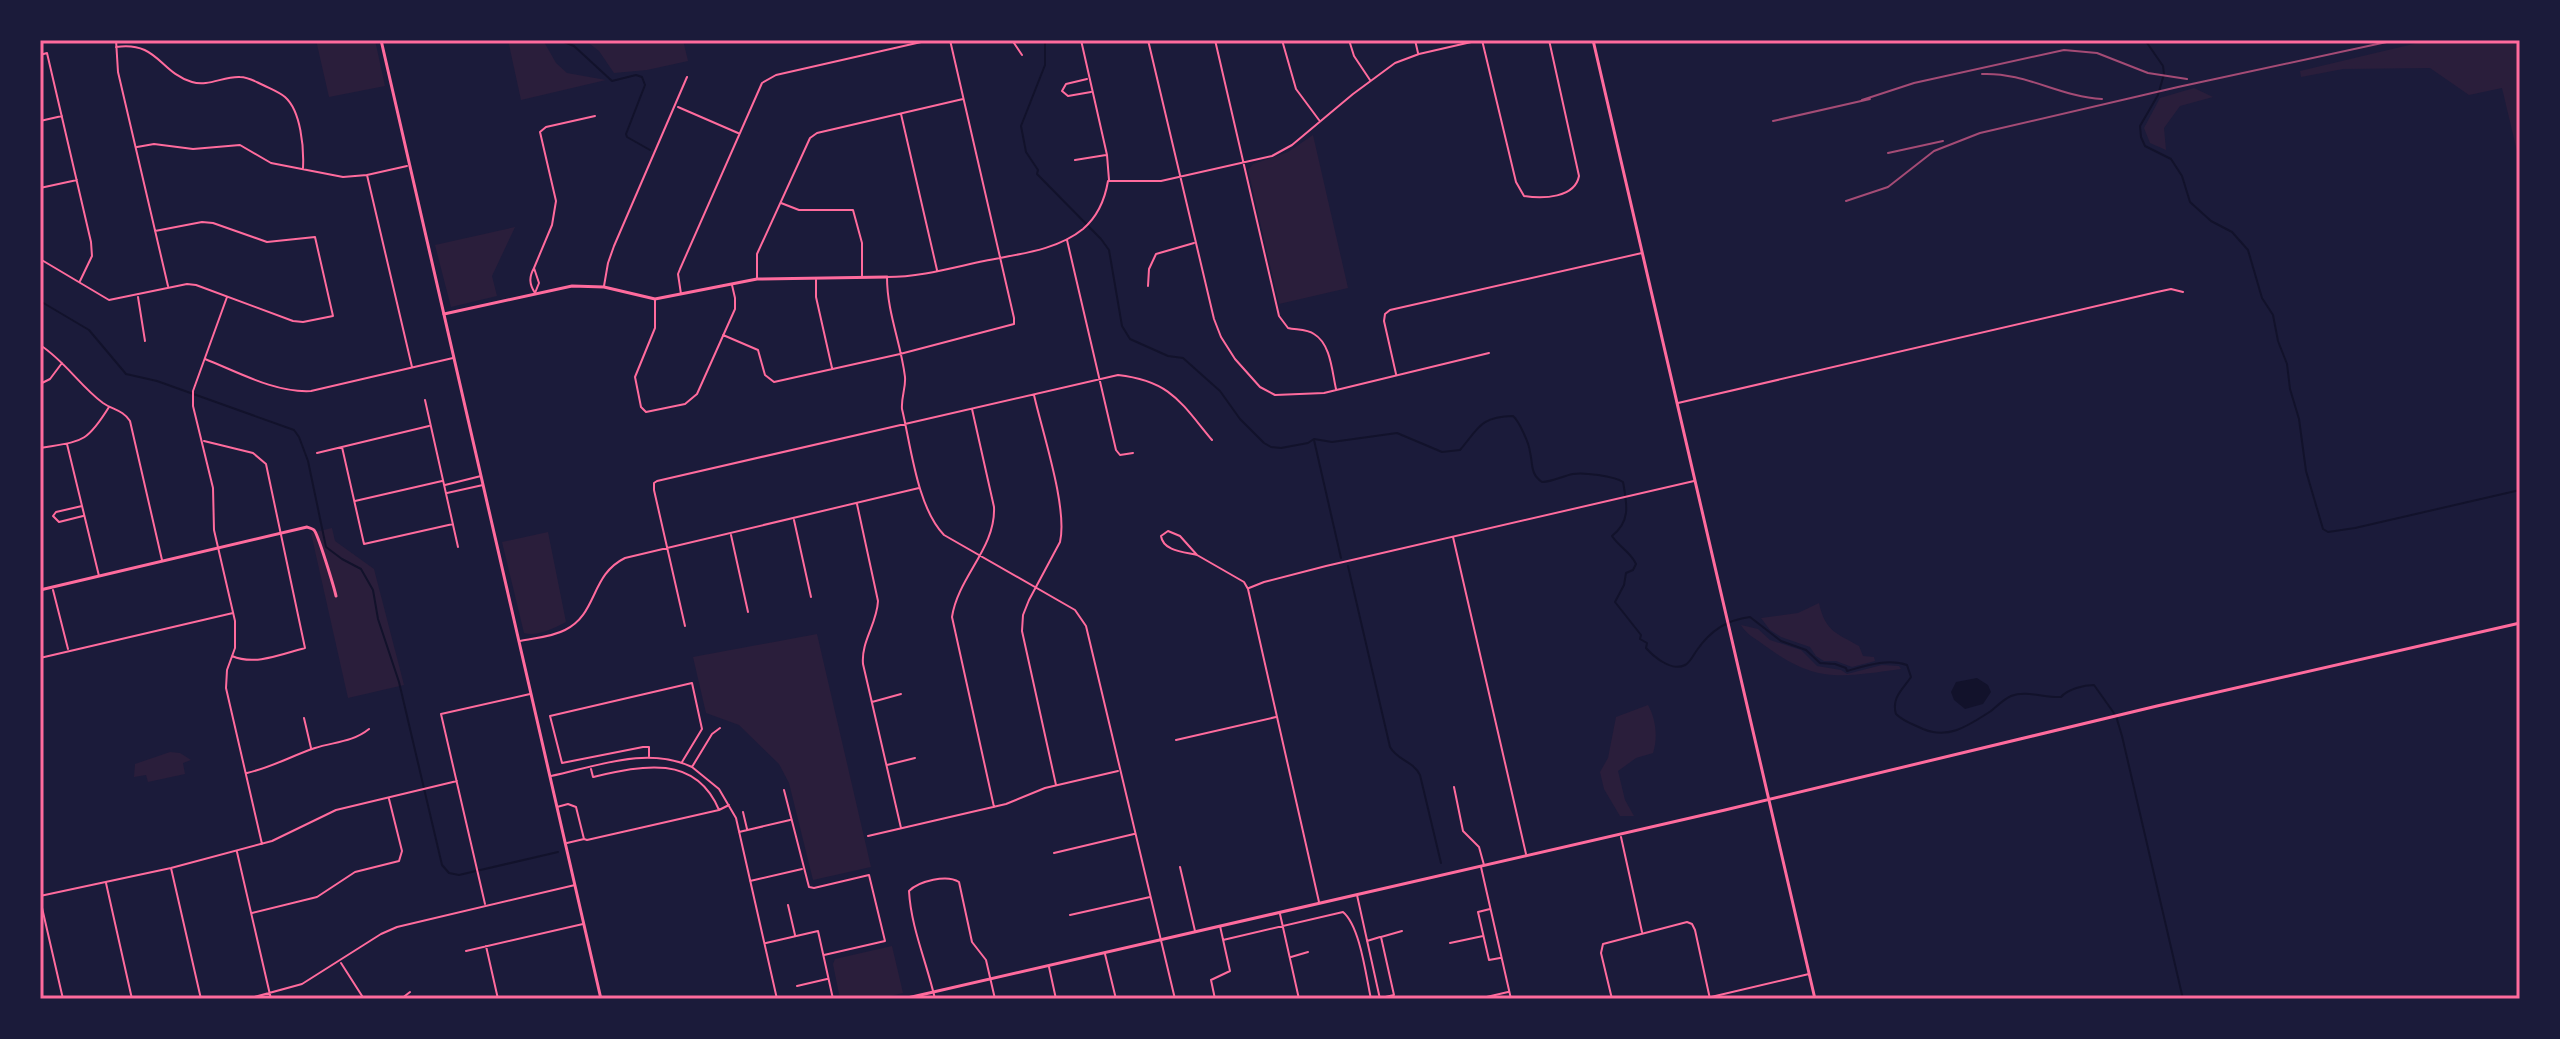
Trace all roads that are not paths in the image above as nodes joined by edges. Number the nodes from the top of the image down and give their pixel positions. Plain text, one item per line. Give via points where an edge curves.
1 (116, 40) edge
2 (381, 40) edge
3 (930, 40) edge
4 (950, 40) edge
5 (1012, 40) edge
6 (1081, 40) edge
7 (1148, 40) edge
8 (1215, 40) edge
9 (1282, 40) edge
10 (1349, 40) edge
11 (1415, 40) edge
12 (1481, 40) edge
13 (1549, 40) edge
14 (1593, 40) edge
15 (116, 47) junction
16 (1419, 54) junction
17 (40, 55) edge
18 (1022, 55) dead end
19 (687, 77) dead end
20 (1089, 79) junction
21 (1371, 81) junction
22 (1092, 91) junction
23 (964, 99) junction
24 (676, 106) junction
25 (901, 114) junction
26 (62, 116) junction
27 (595, 116) dead end
28 (40, 121) edge
29 (1320, 121) junction
30 (739, 133) junction
31 (137, 147) junction
32 (1107, 155) junction
33 (1075, 160) dead end
34 (1244, 163) junction
35 (410, 165) junction
36 (302, 169) junction
37 (367, 175) junction
38 (1181, 177) junction
39 (77, 180) junction
40 (1108, 181) junction
41 (40, 188) edge
42 (780, 202) junction
43 (155, 231) junction
44 (1067, 240) junction
45 (1195, 243) junction
46 (1643, 253) junction
47 (1000, 258) junction
48 (40, 259) edge
49 (534, 268) junction
50 (937, 272) junction
51 (887, 277) junction
52 (816, 278) junction
53 (862, 278) junction
54 (538, 279) junction
55 (757, 279) junction
56 (530, 280) junction
57 (79, 282) junction
58 (732, 285) junction
59 (1148, 286) dead end
60 (168, 287) junction
61 (604, 287) junction
62 (2183, 292) dead end
63 (535, 293) junction
64 (138, 295) junction
65 (681, 295) junction
66 (227, 297) junction
67 (655, 299) junction
68 (444, 314) junction
69 (723, 335) junction
70 (145, 341) dead end
71 (40, 345) edge
72 (1489, 353) dead end
73 (900, 354) junction
74 (454, 357) junction
75 (204, 358) junction
76 (63, 362) junction
77 (412, 368) junction
78 (832, 369) junction
79 (1396, 374) junction
80 (1100, 379) junction
81 (40, 384) edge
82 (1337, 390) junction
83 (1034, 394) junction
84 (425, 400) dead end
85 (1677, 403) junction
86 (109, 407) junction
87 (972, 408) junction
88 (906, 424) junction
89 (431, 425) junction
90 (1212, 440) dead end
91 (202, 441) junction
92 (67, 444) junction
93 (342, 447) junction
94 (40, 448) edge
95 (317, 453) dead end
96 (1133, 453) dead end
97 (481, 476) junction
98 (1695, 481) junction
99 (458, 482) junction
100 (444, 483) junction
101 (483, 485) junction
102 (921, 488) junction
103 (460, 490) junction
104 (446, 493) junction
105 (354, 501) junction
106 (857, 504) junction
107 (82, 506) junction
108 (84, 516) junction
109 (794, 518) junction
110 (453, 524) junction
111 (730, 532) junction
112 (281, 534) junction
113 (1453, 537) junction
114 (458, 547) dead end
115 (667, 547) junction
116 (218, 549) junction
117 (1197, 555) junction
118 (980, 556) junction
119 (162, 561) junction
120 (99, 577) junction
121 (52, 587) junction
122 (1036, 588) junction
123 (1248, 589) junction
124 (40, 590) edge
125 (336, 596) dead end
126 (811, 597) dead end
127 (748, 612) dead end
128 (233, 613) junction
129 (2520, 623) edge
130 (685, 626) dead end
131 (519, 642) junction
132 (68, 651) junction
133 (231, 656) junction
134 (40, 658) edge
135 (531, 693) junction
136 (901, 694) dead end
137 (871, 702) junction
138 (1276, 717) junction
139 (304, 718) dead end
140 (720, 728) dead end
141 (369, 729) dead end
142 (1176, 740) dead end
143 (311, 749) junction
144 (649, 756) junction
145 (915, 758) dead end
146 (682, 762) junction
147 (571, 763) junction
148 (886, 766) junction
149 (590, 767) junction
150 (692, 767) junction
151 (573, 771) junction
152 (1121, 771) junction
153 (246, 773) junction
154 (550, 776) junction
155 (457, 781) junction
156 (1056, 785) junction
157 (1454, 787) dead end
158 (784, 790) dead end
159 (389, 797) junction
160 (1769, 799) junction
161 (729, 805) junction
162 (557, 807) junction
163 (994, 807) junction
164 (719, 810) junction
165 (743, 812) dead end
166 (791, 820) junction
167 (901, 828) junction
168 (747, 830) junction
169 (739, 832) junction
170 (1135, 834) junction
171 (1620, 834) junction
172 (868, 836) dead end
173 (584, 839) junction
174 (566, 843) junction
175 (262, 844) junction
176 (237, 850) junction
177 (1054, 853) dead end
178 (1526, 855) junction
179 (1482, 865) junction
180 (1180, 867) dead end
181 (171, 868) junction
182 (803, 869) junction
183 (750, 881) junction
184 (105, 882) junction
185 (575, 885) junction
186 (1357, 894) junction
187 (40, 897) edge
188 (1150, 897) junction
189 (1319, 903) junction
190 (485, 905) junction
191 (788, 905) dead end
192 (1491, 909) junction
193 (1279, 912) junction
194 (252, 913) junction
195 (1070, 915) dead end
196 (584, 924) junction
197 (1220, 926) junction
198 (1282, 926) junction
199 (1402, 931) dead end
200 (1195, 932) junction
201 (1642, 933) junction
202 (795, 936) junction
203 (1366, 936) junction
204 (1483, 936) junction
205 (1381, 937) junction
206 (1357, 938) junction
207 (1161, 940) junction
208 (1223, 940) junction
209 (1367, 941) junction
210 (764, 943) junction
211 (1450, 943) dead end
212 (486, 946) junction
213 (466, 951) dead end
214 (1105, 952) junction
215 (1308, 952) dead end
216 (824, 955) junction
217 (1289, 957) junction
218 (1502, 957) junction
219 (341, 962) junction
220 (1048, 966) junction
221 (1809, 974) junction
222 (828, 979) junction
223 (991, 979) junction
224 (797, 986) dead end
225 (1378, 989) junction
226 (410, 992) dead end
227 (934, 992) junction
228 (1369, 992) junction
229 (1509, 992) junction
230 (270, 994) junction
231 (1710, 998) edge
232 (63, 999) edge
233 (132, 999) edge
234 (201, 999) edge
235 (247, 999) edge
236 (271, 999) edge
237 (364, 999) edge
238 (401, 999) edge
239 (498, 999) edge
240 (601, 999) edge
241 (777, 999) edge
242 (833, 999) edge
243 (903, 999) edge
244 (935, 999) edge
245 (995, 999) edge
246 (1056, 999) edge
247 (1116, 999) edge
248 (1175, 999) edge
249 (1215, 999) edge
250 (1299, 999) edge
251 (1371, 999) edge
252 (1380, 999) edge
253 (1478, 999) edge
254 (1511, 999) edge
255 (1612, 999) edge
256 (1815, 999) edge

1 - 15 street
2 - 35 main road
3 - 30 street via 772,76 762,83
4 - 23 street
5 - 18 street
6 - 20 street
7 - 38 street
8 - 34 street
9 - 29 street via 1296,89
10 - 21 street
11 - 16 street
12 - 13 street via 1520,191 1538,198 1562,193 1579,179
12 - 16 street
14 - 46 main road
15 - 31 street
15 - 36 street via 141,47 191,82 249,78 286,98 297,120
16 - 21 street
17 - 26 street via 47,53
19 - 24 street
20 - 22 street
20 - 22 street via 1066,84 1062,91 1068,96
21 - 29 street
22 - 32 street
23 - 25 street
23 - 47 street
24 - 30 street
24 - 61 street via 614,246
25 - 42 street via 812,136
25 - 50 street
26 - 28 street
26 - 39 street
27 - 49 street via 540,132 556,201
29 - 34 street via 1278,154
30 - 65 street via 678,274
31 - 36 street via 240,145 271,163
31 - 43 street
32 - 33 street
32 - 40 street
34 - 38 street
34 - 82 street via 1279,316 1288,328 1312,332 1321,340
35 - 37 street
35 - 68 main road
36 - 37 street via 343,177
37 - 77 street
38 - 40 street
38 - 45 street
39 - 41 street
39 - 57 street via 92,251
40 - 44 street via 1089,223
42 - 53 street via 799,210 853,210 862,243
42 - 55 street via 757,254
43 - 60 street
43 - 66 street via 202,222 267,242 315,237 333,316 293,321
44 - 47 street
44 - 80 street
45 - 59 street via 1156,254
45 - 82 street via 1216,327 1260,387 1275,395
46 - 79 street via 1390,310 1384,321
46 - 85 main road
47 - 50 street
47 - 73 street via 1014,324
48 - 57 street
49 - 54 street
49 - 56 street
50 - 51 street
51 - 53 main road
51 - 73 street
52 - 53 main road
52 - 55 main road
52 - 78 street
54 - 56 street
54 - 63 street
55 - 58 main road
56 - 63 street
57 - 64 street via 109,300
58 - 65 main road
58 - 69 street via 736,305
60 - 64 street
60 - 66 street via 196,285
61 - 63 main road
61 - 67 main road
62 - 85 street via 2157,292
63 - 68 main road
64 - 70 street
65 - 67 main road
66 - 75 street
67 - 69 street via 655,328 635,377 644,411 692,399
68 - 74 main road
69 - 78 street via 758,350 765,375 774,382
71 - 76 street
72 - 79 street
73 - 78 street
73 - 88 street
74 - 77 street
74 - 97 main road
75 - 77 street via 296,392
75 - 91 street via 193,399
76 - 81 street
76 - 86 street
79 - 82 street
80 - 83 street
80 - 90 street via 1128,376 1165,389
80 - 96 street via 1116,450 1120,455
83 - 87 street
83 - 122 street via 1063,530
84 - 89 street
85 - 98 main road
86 - 92 street via 91,435
86 - 119 street via 130,421
87 - 88 street
87 - 118 street via 995,520
88 - 102 street
88 - 115 street via 654,483
89 - 93 street
89 - 100 street
91 - 112 street via 253,453 266,464
91 - 116 street
92 - 94 street
92 - 107 street
93 - 95 street
93 - 105 street
97 - 99 street
97 - 101 main road
98 - 113 street
98 - 160 main road
99 - 100 street
99 - 103 street
100 - 104 street
100 - 105 street
101 - 103 street
101 - 131 main road
102 - 106 street
102 - 118 street via 937,528
103 - 104 street
104 - 110 street
105 - 110 street via 364,544
106 - 109 street
106 - 137 street via 878,601 862,654
107 - 108 street
107 - 108 street via 56,512 54,519
108 - 120 street
109 - 111 street
109 - 126 street
110 - 114 street
111 - 115 street
111 - 127 street
112 - 116 main road
112 - 125 main road via 314,530
112 - 133 street via 305,648 256,660
113 - 123 street
113 - 178 street
115 - 130 street
115 - 131 street via 613,564 580,620 565,630
116 - 119 main road
116 - 128 street
117 - 117 street via 1176,533 1161,536 1165,546
117 - 123 street
118 - 122 street
118 - 163 street via 957,596 952,617
119 - 120 main road
120 - 121 main road
121 - 124 main road
121 - 132 street
122 - 152 street via 1075,610 1086,626
122 - 156 street via 1023,615 1022,637
123 - 138 street
128 - 132 street
128 - 133 street
129 - 160 main road
131 - 135 main road
132 - 134 street
133 - 153 street via 225,681
135 - 154 main road
135 - 155 street via 441,714
136 - 137 street
137 - 148 street
138 - 142 street
138 - 189 street
139 - 143 street
140 - 150 street
141 - 143 street via 359,737
143 - 153 street
144 - 146 street
144 - 147 street via 649,747 643,747
144 - 149 street
145 - 148 street
146 - 147 street via 702,729 692,683 548,716 560,762
146 - 150 street
147 - 151 street
148 - 167 street
149 - 151 street
149 - 164 street via 593,777 646,766 672,769 708,790
150 - 161 street
151 - 154 street
152 - 156 street
152 - 170 street
153 - 175 street
154 - 162 main road
155 - 159 street
155 - 190 street
156 - 163 street
157 - 179 street via 1463,831 1479,847
158 - 166 street
159 - 175 street via 336,810
159 - 194 street via 402,851 399,861 355,872 317,897
160 - 171 main road
160 - 221 main road
161 - 164 street
161 - 169 street
162 - 173 street via 576,807
162 - 174 main road
163 - 167 street
164 - 173 street
165 - 168 street
166 - 168 street
166 - 182 street
167 - 172 street
168 - 169 street
169 - 183 street
170 - 177 street
170 - 188 street
171 - 178 main road
171 - 201 street
173 - 174 street
174 - 185 main road
175 - 176 street
176 - 181 street
176 - 194 street
178 - 179 main road
179 - 186 main road
179 - 192 street
180 - 200 street
181 - 184 street
181 - 234 street
182 - 183 street
182 - 216 street via 813,888 869,875 876,902 885,941
183 - 210 street
184 - 187 street
184 - 233 street
185 - 190 street
185 - 196 main road
186 - 189 main road
186 - 203 street
187 - 232 street
188 - 195 street
188 - 207 street
189 - 193 main road
190 - 219 street via 397,927
191 - 202 street
192 - 204 street via 1478,912
192 - 218 street
193 - 197 main road
193 - 198 street
194 - 230 street
196 - 212 street
196 - 240 main road
197 - 200 main road
197 - 208 street
198 - 206 street via 1343,912
198 - 208 street
198 - 217 street
199 - 205 street
200 - 207 main road
201 - 231 street via 1691,923
201 - 255 street via 1601,947
202 - 210 street
202 - 216 street via 818,931
203 - 206 street
203 - 209 street
204 - 211 street
204 - 218 street via 1489,960
205 - 209 street
205 - 252 street via 1394,995
206 - 228 street
207 - 214 main road
207 - 248 street
208 - 249 street via 1230,971 1211,980
209 - 225 street
210 - 241 street
212 - 213 street
212 - 239 street
214 - 220 main road
214 - 247 street
215 - 217 street
216 - 222 street
217 - 250 street
218 - 229 street
219 - 230 street via 302,984
219 - 237 street
220 - 223 main road
220 - 246 street
221 - 231 street
221 - 256 main road
222 - 224 street
222 - 242 street
223 - 227 main road
223 - 227 street via 986,960 972,942 959,882 949,877 909,891
223 - 245 street
225 - 228 street
225 - 252 street
226 - 238 street
227 - 243 main road
227 - 244 street
228 - 251 street
229 - 253 street
229 - 254 street
230 - 235 street
230 - 236 street

